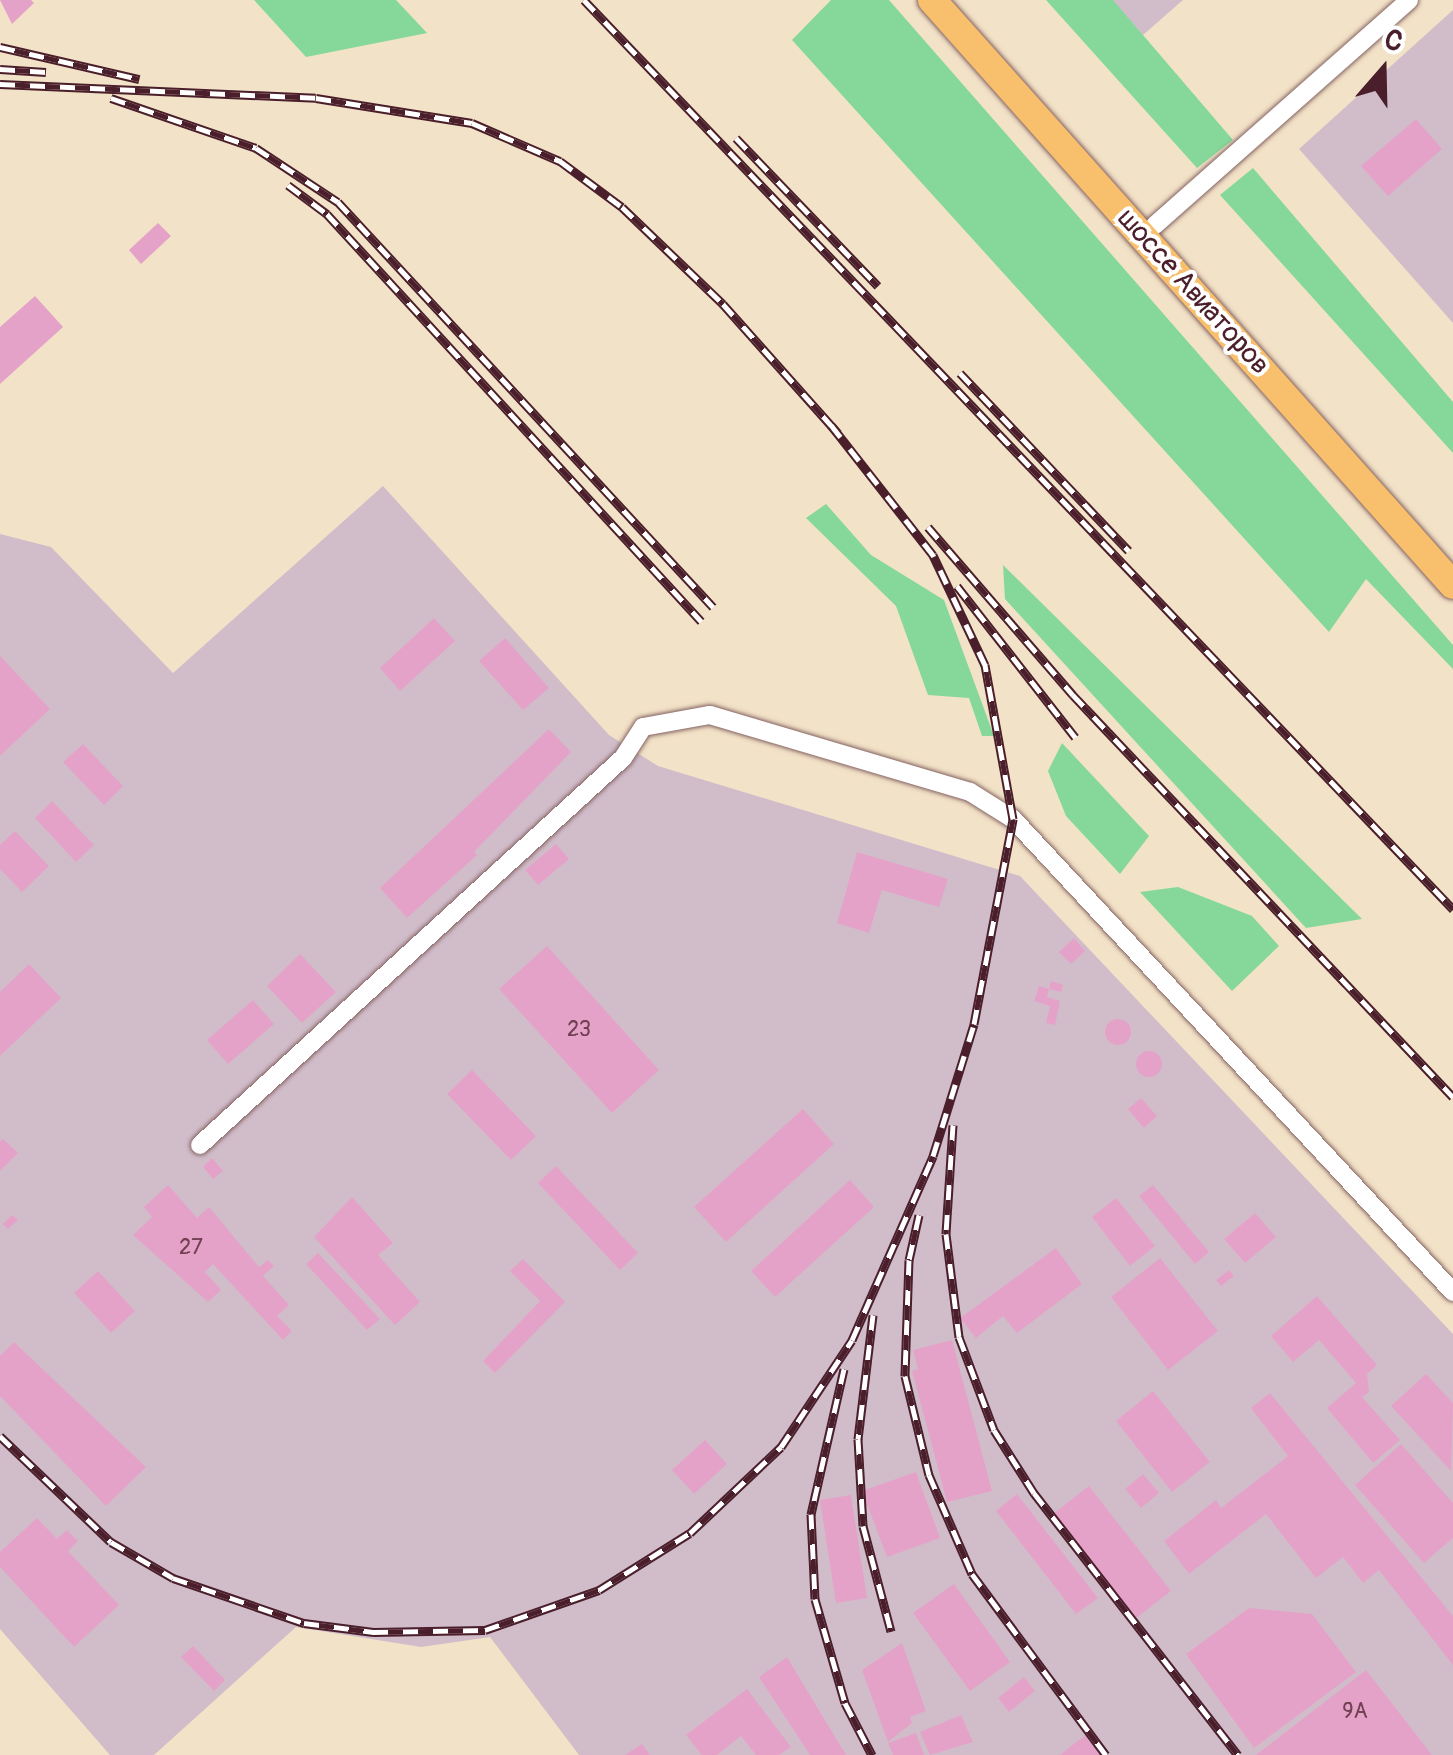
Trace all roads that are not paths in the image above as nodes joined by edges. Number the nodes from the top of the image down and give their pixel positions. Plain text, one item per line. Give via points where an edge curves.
1 (932, 0) edge
2 (955, 0) edge
3 (1409, 0) edge
4 (1155, 225) junction
5 (1453, 560) edge
6 (1453, 585) edge
7 (200, 1145) dead end
8 (1453, 1292) edge

1 - 6 main road, шоссе Авиаторов
2 - 4 main road, шоссе Авиаторов
3 - 4 street
4 - 5 main road, шоссе Авиаторов
7 - 8 street via 623,758 643,727 710,714 970,792 1013,819

